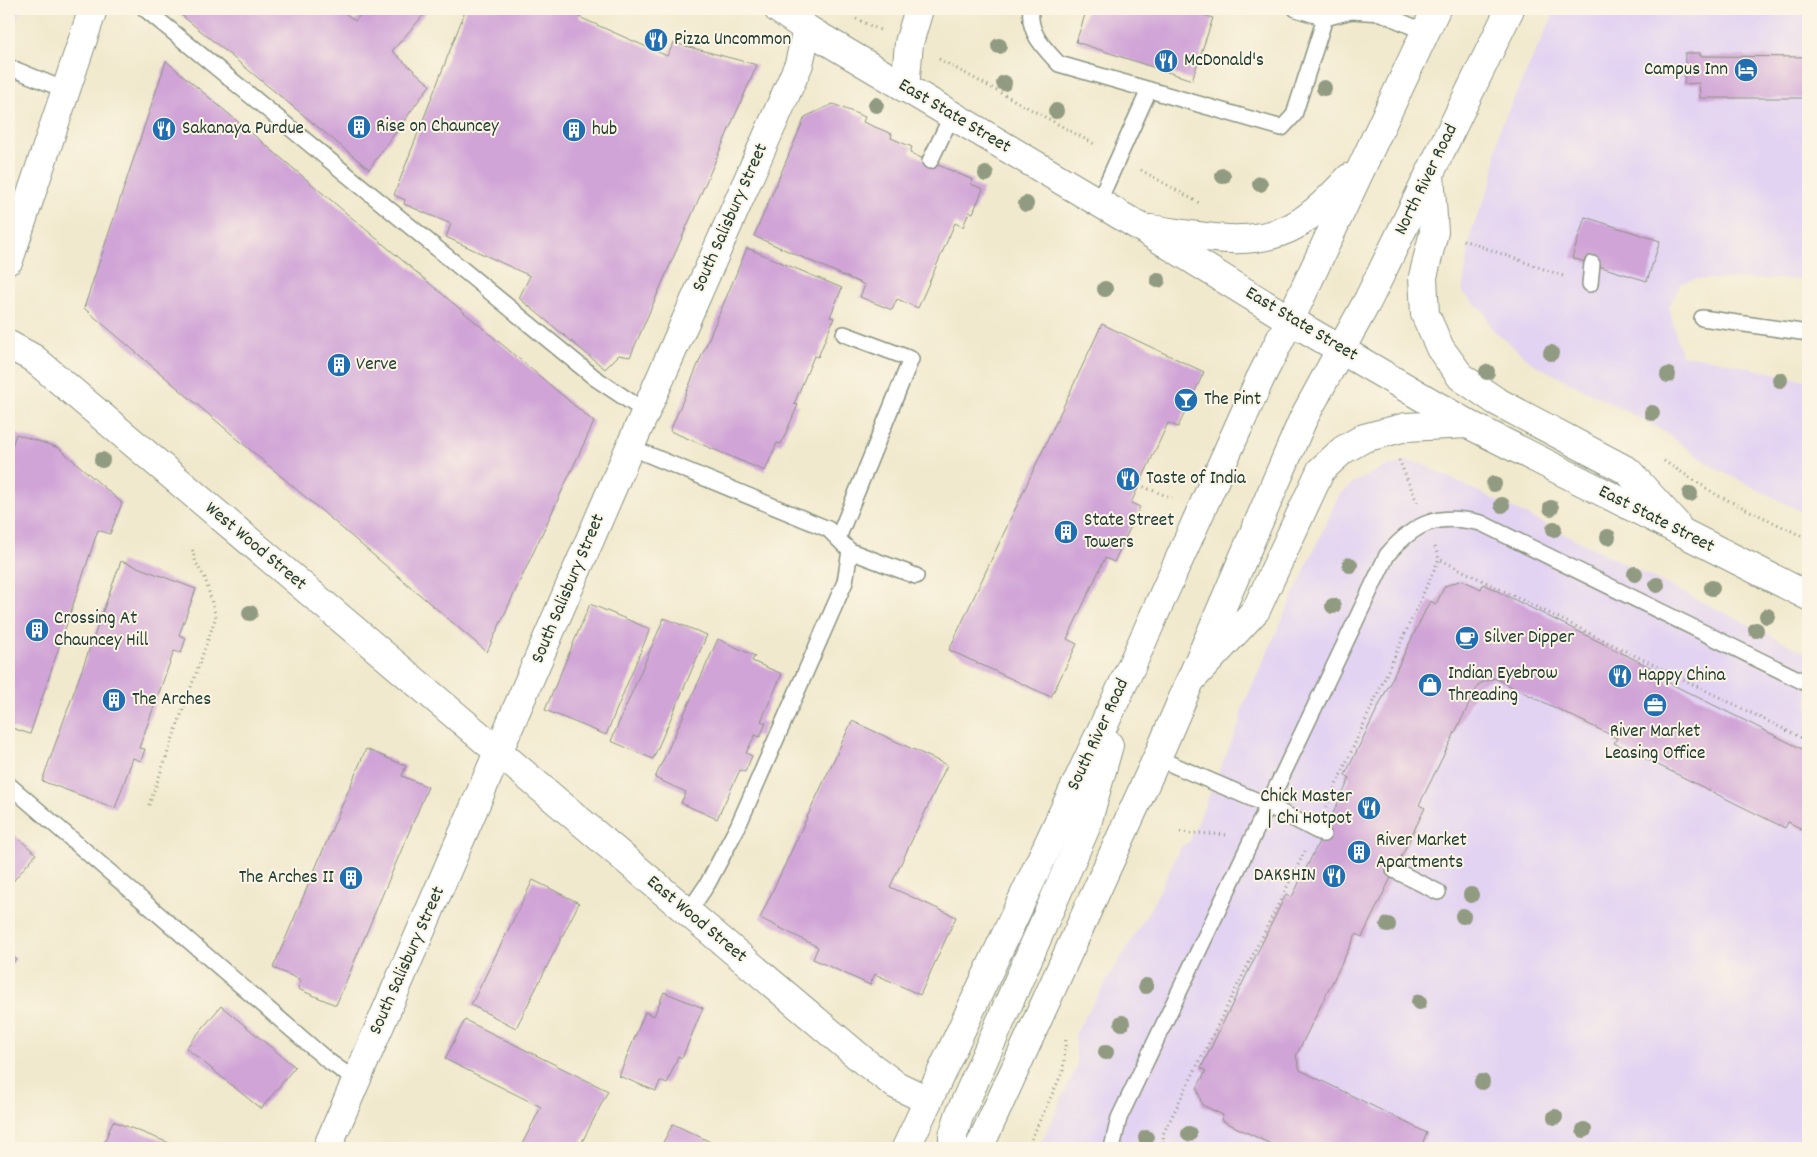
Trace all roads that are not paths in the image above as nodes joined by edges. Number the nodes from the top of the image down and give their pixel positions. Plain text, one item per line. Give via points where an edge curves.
1 (93, 9) edge
2 (145, 9) edge
3 (778, 9) edge
4 (919, 9) edge
5 (1032, 9) edge
6 (1296, 9) edge
7 (1510, 9) edge
8 (1325, 18) junction
9 (1431, 20) edge
10 (807, 29) junction
11 (9, 67) edge
12 (905, 88) junction
13 (65, 90) junction
14 (1149, 90) junction
15 (952, 115) junction
16 (930, 161) dead end
17 (1362, 165) junction
18 (1430, 174) junction
19 (1098, 203) junction
20 (1140, 227) junction
21 (9, 260) edge
22 (1592, 264) dead end
23 (1590, 284) road end
24 (1702, 318) dead end
25 (1290, 320) junction
26 (1808, 333) edge
27 (844, 334) dead end
28 (9, 345) edge
29 (1341, 349) junction
30 (646, 412) junction
31 (1468, 424) junction
32 (630, 447) junction
33 (1687, 536) junction
34 (838, 538) junction
35 (850, 551) junction
36 (916, 576) dead end
37 (1808, 596) edge
38 (1130, 669) junction
39 (1190, 681) junction
40 (1808, 684) edge
41 (498, 753) junction
42 (1158, 758) junction
43 (9, 785) edge
44 (1267, 805) junction
45 (1319, 832) road end
46 (1394, 870) dead end
47 (1438, 892) dead end
48 (688, 913) junction
49 (355, 1080) junction
50 (927, 1100) junction
51 (327, 1148) edge
52 (906, 1148) edge
53 (953, 1148) edge
54 (979, 1148) edge
55 (1112, 1148) edge

1 - 13 main road
2 - 30 lane via 595,378
3 - 10 main road, East State Street
4 - 12 main road via 909,43
5 - 14 lane via 1030,19 1037,41 1059,64
6 - 8 lane
7 - 18 main road, North River Road
8 - 9 lane via 1351,11
8 - 14 lane via 1294,116 1282,128
9 - 17 main road
10 - 12 main road, East State Street
10 - 30 main road, South Salisbury Street via 799,64
11 - 13 lane
12 - 15 main road, East State Street
13 - 21 main road
14 - 19 lane
15 - 16 lane
15 - 19 main road, East State Street
17 - 20 main road via 1323,205 1294,226 1269,236 1244,240
17 - 25 main road
18 - 29 main road, North River Road
18 - 33 main road via 1434,232 1423,277 1425,314 1440,348 1461,378 1496,402 1628,471
19 - 20 main road, East State Street
20 - 25 main road, East State Street
22 - 23 lane
24 - 26 lane
25 - 29 main road, East State Street
25 - 38 main road, South River Road via 1260,379
27 - 34 lane via 911,359
28 - 41 main road, West Wood Street via 33,358
29 - 31 main road, East State Street
29 - 39 main road via 1303,419
30 - 32 main road, South Salisbury Street
31 - 33 main road, East State Street
31 - 39 main road via 1406,427 1364,438 1343,450 1321,470 1256,610
32 - 34 lane via 828,529
32 - 41 main road, South Salisbury Street
33 - 37 main road, East State Street
34 - 35 lane
35 - 36 lane
35 - 48 lane via 845,582 738,826 708,884
38 - 50 main road, South River Road
38 - 53 main road via 1086,826 959,1116
39 - 42 main road
40 - 44 lane via 1481,523 1441,519 1425,523 1400,539 1387,554
41 - 48 main road, East Wood Street
41 - 49 main road, South Salisbury Street
42 - 44 lane
42 - 54 main road
43 - 49 lane via 312,1047
44 - 45 lane
44 - 55 lane via 1119,1118
46 - 47 lane
48 - 50 main road, East Wood Street via 866,1062 896,1085
49 - 51 main road, South Salisbury Street
50 - 52 main road, South River Road

